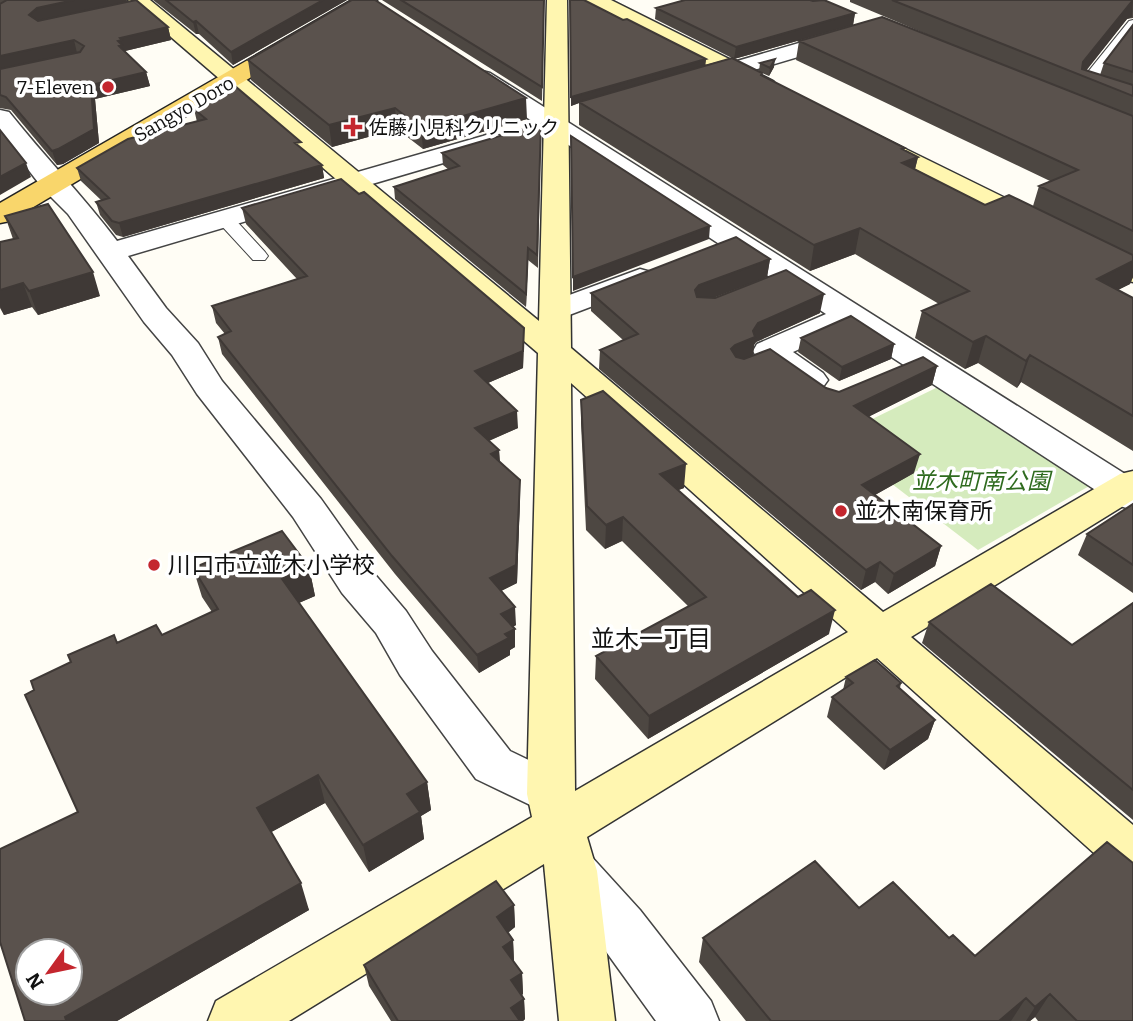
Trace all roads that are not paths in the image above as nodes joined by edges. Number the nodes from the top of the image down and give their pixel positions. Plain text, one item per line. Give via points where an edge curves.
1 (365, 0) edge
2 (557, 0) edge
3 (595, 0) edge
4 (138, 4) edge
5 (390, 17) edge
6 (1133, 24) edge
7 (870, 29) edge
8 (460, 64) edge
9 (732, 69) junction
10 (233, 80) junction
11 (681, 85) edge
12 (792, 100) edge
13 (1133, 103) edge
14 (0, 117) edge
15 (568, 119) junction
16 (853, 131) edge
17 (353, 181) junction
18 (53, 184) junction
19 (0, 215) edge
20 (225, 219) junction
21 (737, 241) junction
22 (111, 252) junction
23 (259, 256) dead end
24 (1133, 273) edge
25 (556, 311) junction
26 (849, 315) junction
27 (556, 352) junction
28 (920, 360) junction
29 (884, 376) edge
30 (836, 398) edge
31 (1129, 490) edge
32 (878, 635) junction
33 (560, 831) junction
34 (1133, 856) edge
35 (236, 1021) edge
36 (587, 1021) edge
37 (691, 1021) edge

1 - 5 street
1 - 10 main road, Sangyo Doro
2 - 15 street
3 - 9 street
4 - 10 street
6 - 13 lane via 1084,86
7 - 9 street
8 - 15 street
9 - 11 street
9 - 12 street
10 - 17 street
10 - 18 main road, Sangyo Doro
14 - 18 street
15 - 17 street
15 - 21 street
15 - 25 street
16 - 24 street
17 - 20 street
17 - 27 street
18 - 19 main road, Sangyo Doro
18 - 22 street
20 - 22 street
20 - 23 lane
21 - 25 street
21 - 26 street via 778,281
22 - 33 street via 209,387 307,508 493,765
25 - 27 street
26 - 28 street
26 - 30 street via 769,351 764,360
27 - 32 street
27 - 33 street
28 - 29 street
28 - 31 street
31 - 32 street
32 - 33 street
32 - 34 street
33 - 35 street
33 - 36 street
33 - 37 street via 621,928

